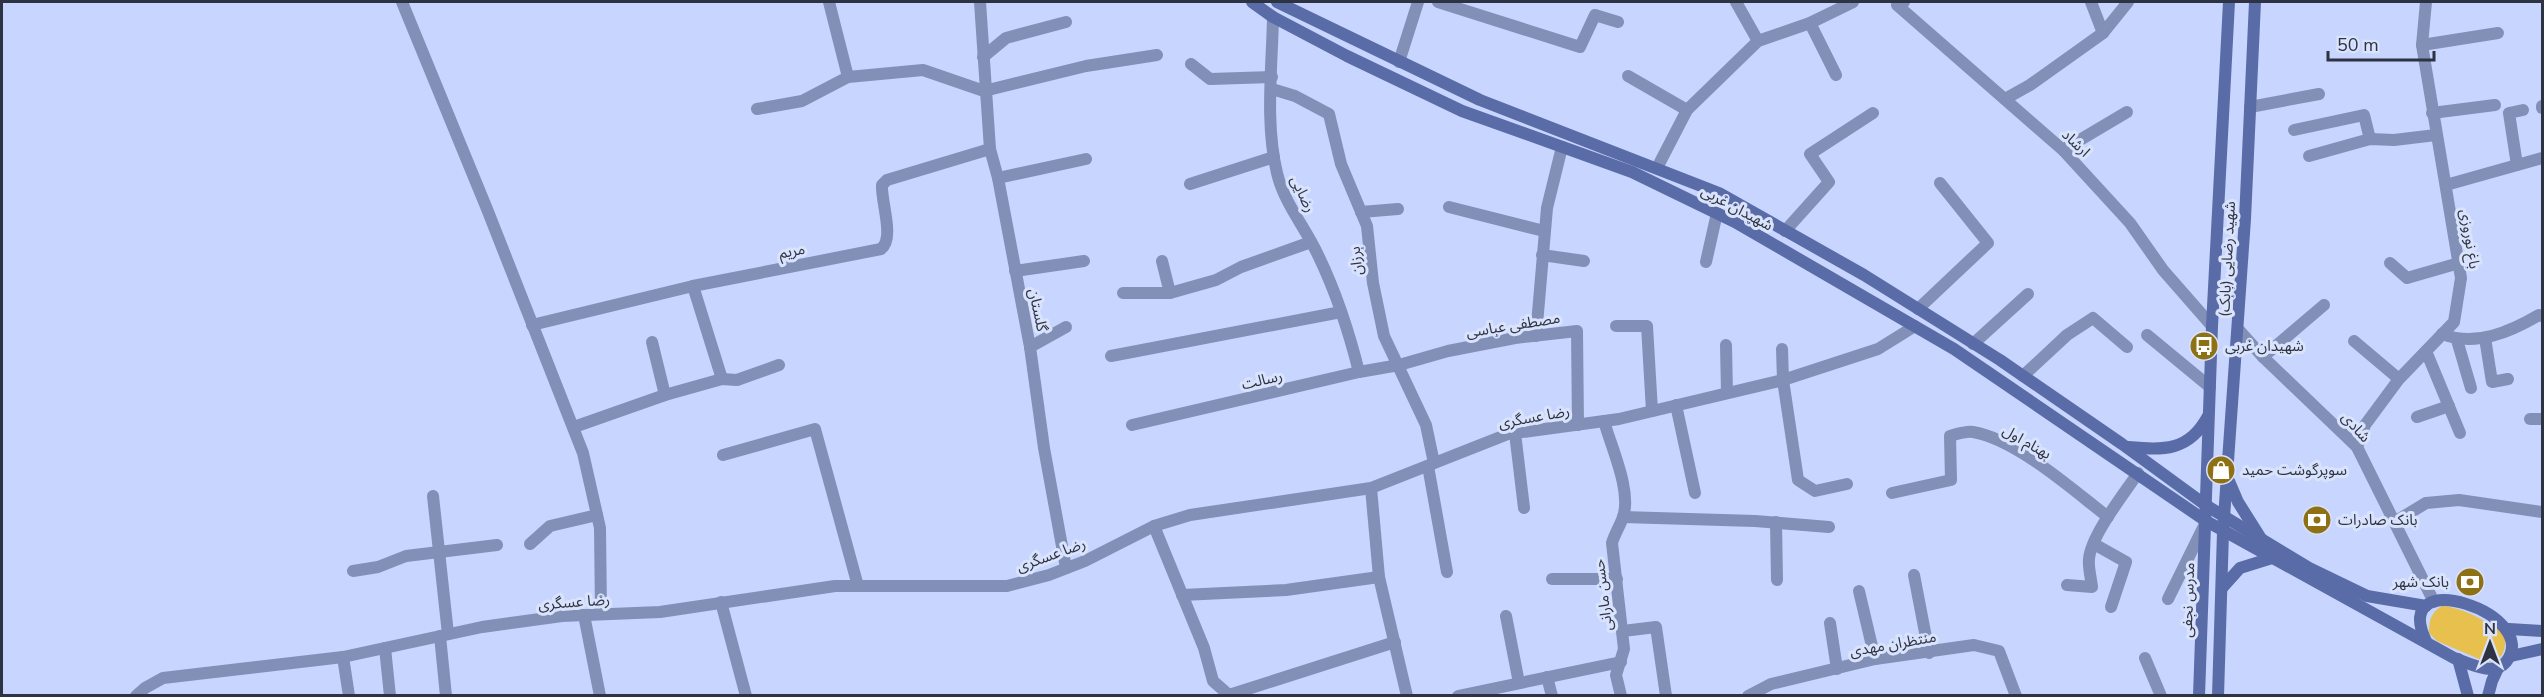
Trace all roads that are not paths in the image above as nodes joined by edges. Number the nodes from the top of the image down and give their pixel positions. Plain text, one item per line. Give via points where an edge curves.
1 (402, 2) edge
2 (829, 2) edge
3 (980, 2) edge
4 (1252, 2) edge
5 (1418, 2) edge
6 (1438, 2) edge
7 (1736, 2) edge
8 (1853, 2) edge
9 (2091, 2) edge
10 (2128, 2) edge
11 (2229, 2) edge
12 (2255, 2) edge
13 (2426, 2) edge
14 (1282, 3) edge
15 (1900, 3) edge
16 (1273, 17) junction
17 (1066, 22) dead end
18 (1618, 22) dead end
19 (1810, 23) junction
20 (2103, 33) junction
21 (2498, 33) dead end
22 (1758, 41) junction
23 (2422, 45) junction
24 (1157, 55) dead end
25 (983, 57) junction
26 (1399, 62) junction
27 (1191, 64) dead end
28 (1836, 75) dead end
29 (1628, 76) dead end
30 (848, 77) junction
31 (1272, 83) junction
32 (984, 92) junction
33 (2319, 94) dead end
34 (2005, 99) junction
35 (2495, 105) dead end
36 (2250, 107) junction
37 (757, 109) dead end
38 (1687, 110) junction
39 (2523, 110) dead end
40 (2127, 112) dead end
41 (1873, 113) dead end
42 (2432, 113) junction
43 (2294, 130) dead end
44 (2436, 135) junction
45 (2370, 139) junction
46 (1562, 147) junction
47 (990, 149) junction
48 (2063, 150) junction
49 (2309, 156) dead end
50 (1274, 157) junction
51 (2542, 158) edge
52 (1086, 159) dead end
53 (2517, 165) junction
54 (1657, 168) junction
55 (998, 178) junction
56 (1940, 183) dead end
57 (1190, 184) dead end
58 (2446, 185) junction
59 (1449, 207) dead end
60 (1398, 209) dead end
61 (1361, 212) junction
62 (1717, 213) junction
63 (1544, 231) junction
64 (1785, 231) junction
65 (1311, 242) junction
66 (1817, 248) junction
67 (1542, 255) junction
68 (1084, 261) dead end
69 (1162, 261) dead end
70 (1584, 261) dead end
71 (1706, 262) dead end
72 (1806, 263) junction
73 (2390, 263) dead end
74 (2459, 263) junction
75 (1015, 271) junction
76 (693, 286) junction
77 (1123, 293) dead end
78 (1170, 293) junction
79 (2028, 294) dead end
80 (2324, 305) dead end
81 (1918, 309) junction
82 (1341, 312) junction
83 (2542, 316) edge
84 (532, 325) junction
85 (1616, 326) dead end
86 (1915, 326) junction
87 (2212, 326) junction
88 (1066, 327) dead end
89 (2238, 329) junction
90 (2442, 334) junction
91 (2147, 335) dead end
92 (1536, 336) junction
93 (2485, 338) junction
94 (2457, 340) junction
95 (2354, 341) dead end
96 (652, 342) dead end
97 (1973, 344) junction
98 (1726, 345) dead end
99 (1030, 347) junction
100 (2127, 347) dead end
101 (1782, 349) dead end
102 (2426, 351) junction
103 (1111, 356) dead end
104 (2263, 357) junction
105 (779, 364) dead end
106 (1399, 366) junction
107 (1359, 372) junction
108 (2023, 376) junction
109 (722, 378) junction
110 (2399, 379) junction
111 (2508, 379) dead end
112 (1783, 380) junction
113 (2210, 387) junction
114 (2471, 388) dead end
115 (1727, 393) junction
116 (665, 395) junction
117 (1676, 405) junction
118 (2449, 406) junction
119 (1652, 411) junction
120 (2210, 413) junction
121 (2417, 417) dead end
122 (1604, 421) junction
123 (1132, 425) dead end
124 (1578, 425) junction
125 (574, 427) junction
126 (1515, 433) junction
127 (2460, 433) dead end
128 (2127, 447) junction
129 (2357, 447) junction
130 (723, 455) dead end
131 (1431, 464) junction
132 (2138, 473) junction
133 (2228, 477) junction
134 (1847, 484) dead end
135 (1371, 488) junction
136 (1695, 493) dead end
137 (1892, 493) dead end
138 (433, 496) dead end
139 (2207, 506) junction
140 (1524, 508) dead end
141 (2542, 512) edge
142 (597, 515) junction
143 (1623, 517) junction
144 (2108, 517) junction
145 (2225, 518) junction
146 (2206, 521) junction
147 (2396, 521) junction
148 (1776, 522) junction
149 (1154, 526) junction
150 (1829, 527) dead end
151 (2223, 532) junction
152 (2262, 540) junction
153 (530, 544) dead end
154 (2094, 544) junction
155 (497, 545) dead end
156 (439, 551) junction
157 (2272, 558) junction
158 (1066, 568) junction
159 (353, 571) dead end
160 (1447, 572) dead end
161 (1914, 574) dead end
162 (1379, 577) junction
163 (1552, 579) dead end
164 (1617, 579) junction
165 (1777, 580) dead end
166 (2067, 585) dead end
167 (858, 586) junction
168 (2221, 589) junction
169 (1859, 591) dead end
170 (1182, 595) junction
171 (2168, 599) dead end
172 (721, 602) junction
173 (2430, 604) junction
174 (2111, 607) dead end
175 (584, 615) junction
176 (601, 615) junction
177 (1506, 616) dead end
178 (1830, 623) dead end
179 (2509, 629) junction
180 (1623, 631) junction
181 (2542, 632) edge
182 (444, 635) junction
183 (2426, 641) junction
184 (1395, 642) junction
185 (385, 648) junction
186 (2542, 649) edge
187 (1929, 652) junction
188 (2511, 656) junction
189 (343, 657) junction
190 (2145, 658) dead end
191 (1875, 659) junction
192 (2458, 659) junction
193 (1621, 662) junction
194 (2499, 666) junction
195 (1837, 669) junction
196 (1547, 677) junction
197 (1519, 683) junction
198 (1230, 695) edge
199 (136, 696) edge
200 (349, 696) edge
201 (390, 696) edge
202 (446, 696) edge
203 (600, 696) edge
204 (746, 696) edge
205 (1407, 696) edge
206 (1458, 696) edge
207 (1552, 696) edge
208 (1621, 696) edge
209 (1666, 696) edge
210 (1748, 696) edge
211 (2016, 696) edge
212 (2161, 696) edge
213 (2199, 696) edge
214 (2218, 696) edge
215 (2468, 696) edge
216 (2488, 696) edge

1 - 84 street
2 - 30 street
3 - 25 street, گلستان
4 - 16 main road, شهیدان غربی
5 - 26 street
6 - 18 street via 1580,47 1595,15
7 - 22 street
8 - 19 street
9 - 20 street
10 - 20 street
11 - 87 main road, شهید رضایی (بابک)
12 - 36 main road, شهید رضایی (بابک)
13 - 23 street, باغ نوروزی
14 - 26 main road, شهیدان غربی
15 - 34 street, ارشاد
16 - 31 street, رضایی
16 - 46 main road, شهیدان غربی via 1462,111
17 - 25 street via 1006,38
19 - 22 street
19 - 28 street
20 - 34 street
21 - 23 street
22 - 38 street
23 - 42 street, باغ نوروزی
24 - 32 street via 1086,66
25 - 32 street, گلستان
26 - 54 main road, شهیدان غربی via 1480,100
27 - 31 street via 1210,79
29 - 38 street
30 - 32 street via 923,70
30 - 37 street via 802,101
31 - 50 street, رضایی via 1269,127
31 - 61 street, برزان via 1329,114 1341,164
32 - 47 street, گلستان
33 - 36 street
34 - 48 street, ارشاد
35 - 42 street
36 - 89 main road, شهید رضایی (بابک)
38 - 54 street
39 - 53 street via 2509,113
40 - 48 street
41 - 64 street via 1810,154 1829,182
42 - 44 street, باغ نوروزی
43 - 45 street via 2364,115
44 - 45 street
44 - 58 street, باغ نوروزی
45 - 49 street
46 - 62 main road, شهیدان غربی via 1632,172
46 - 63 street
47 - 55 street, گلستان
47 - 76 street, مریم via 887,180 882,185 888,235 881,249
48 - 87 street, ارشاد via 2130,223 2163,270
50 - 57 street
50 - 65 street, رضایی via 1290,207
51 - 53 street
52 - 55 street
53 - 58 street
54 - 64 main road, شهیدان غربی via 1719,193
55 - 75 street, گلستان
56 - 81 street via 1988,243
58 - 74 street, باغ نوروزی
59 - 63 street
60 - 61 street
61 - 106 street, برزان via 1367,226 1384,336
62 - 71 street
62 - 72 main road, شهیدان غربی
63 - 67 street
64 - 66 main road, شهیدان غربی
65 - 78 street via 1216,280
65 - 82 street, رضایی
66 - 72 main road
66 - 81 main road, شهیدان غربی
67 - 70 street
67 - 92 street
68 - 75 street
69 - 78 street
72 - 86 main road, شهیدان غربی
73 - 74 street via 2407,278
74 - 90 street, باغ نوروزی via 2461,278 2454,322
75 - 99 street, گلستان
76 - 84 street, مریم
76 - 109 street
77 - 78 street
79 - 97 street
80 - 104 street
81 - 97 main road, شهیدان غربی
82 - 103 street
82 - 107 street, رضایی
83 - 93 street
84 - 125 street
85 - 119 street via 1647,326
86 - 112 street, رضا عسگری via 1878,349
86 - 132 main road, شهیدان غربی
87 - 113 main road, شهید رضایی (بابک)
88 - 99 street
89 - 104 street, شادی
89 - 133 main road, شهید رضایی (بابک)
90 - 94 street
90 - 102 street, باغ نوروزی
91 - 113 street
92 - 106 street, مصطفی عباسی via 1448,351
92 - 124 street, مصطفی عباسی via 1577,331
93 - 94 street
93 - 111 street via 2492,382
94 - 114 street
95 - 110 street
96 - 116 street
97 - 108 main road, شهیدان غربی
98 - 115 street
99 - 158 street, گلستان
100 - 108 street via 2093,318 2067,335
101 - 112 street
102 - 110 street, باغ نوروزی
102 - 118 street
104 - 129 street, شادی
105 - 109 street via 737,380
106 - 107 street, رسالت
106 - 131 street, برزان via 1426,425
107 - 123 street, رسالت
108 - 128 main road, شهیدان غربی
109 - 116 street
110 - 129 street, باغ نوروزی via 2365,425
112 - 115 street, رضا عسگری
112 - 134 street via 1798,480 1815,491
113 - 120 main road, شهید رضایی (بابک)
115 - 117 street, رضا عسگری
116 - 125 street
117 - 119 street, رضا عسگری
117 - 136 street
118 - 121 street
118 - 127 street
119 - 122 street, رضا عسگری
120 - 128 main road via 2200,431 2164,450
120 - 139 main road, شهید رضایی (بابک)
122 - 124 street, رضا عسگری
122 - 143 street, حسن مارانی via 1623,481
124 - 126 street, رضا عسگری
125 - 142 street
126 - 131 street, رضا عسگری
126 - 140 street
128 - 139 main road, شهیدان غربی
129 - 147 street, شادی
130 - 167 street via 815,429
131 - 135 street, رضا عسگری
131 - 160 street, برزان
132 - 144 street
132 - 146 main road, شهیدان غربی
133 - 145 main road, شهید رضایی (بابک)
133 - 152 main road via 2238,502
135 - 149 street, رضا عسگری via 1190,515
135 - 162 street
137 - 144 street, بهنام اول via 1951,480 1950,436 1972,431 2001,441 2042,466
138 - 156 street
139 - 145 main road, شهیدان غربی
139 - 146 main road, مدرس نجفی
141 - 147 street via 2459,500 2426,503
142 - 153 street via 550,526
142 - 176 street
143 - 148 street
143 - 164 street, حسن مارانی via 1612,543
144 - 154 street
145 - 151 main road
145 - 152 main road
146 - 151 main road, شهیدان غربی
146 - 171 street
146 - 213 main road, مدرس نجفی
147 - 173 street, شادی
148 - 150 street
148 - 165 street
149 - 158 street, رضا عسگری
149 - 170 street
151 - 157 main road
151 - 168 main road
152 - 173 main road via 2367,596
154 - 166 street via 2089,559 2092,587
154 - 174 street via 2126,562
155 - 156 street
156 - 159 street
156 - 182 street
157 - 168 main road via 2240,568
157 - 183 main road
158 - 167 street, رضا عسگری via 1007,586
161 - 187 street
162 - 170 street via 1286,590
162 - 184 street
163 - 164 street
164 - 180 street, حسن مارانی
167 - 172 street, رضا عسگری
168 - 214 main road
169 - 191 street
170 - 198 street via 1213,681
172 - 176 street, رضا عسگری via 660,612
172 - 204 street
173 - 179 main road via 2441,599 2455,600 2485,610
173 - 183 main road via 2420,615 2419,626
175 - 176 street, رضا عسگری
175 - 182 street, رضا عسگری
175 - 203 street
177 - 197 street
178 - 195 street
179 - 181 main road
179 - 188 main road
180 - 193 street, حسن مارانی
180 - 209 street via 1656,627
182 - 185 street, رضا عسگری
182 - 202 street
183 - 192 main road
184 - 198 street
184 - 205 street
185 - 189 street, رضا عسگری
185 - 201 street
186 - 188 main road
187 - 191 street, منتظران مهدی
187 - 211 street, منتظران مهدی via 1974,645 1999,651
188 - 194 main road
189 - 199 street, رضا عسگری via 163,678
189 - 200 street
190 - 212 street
191 - 195 street, منتظران مهدی
192 - 194 main road via 2488,669
192 - 215 main road
193 - 196 street
193 - 208 street, حسن مارانی via 1616,675
194 - 216 main road
195 - 210 street, منتظران مهدی via 1771,684
196 - 197 street
196 - 207 street
197 - 206 street

